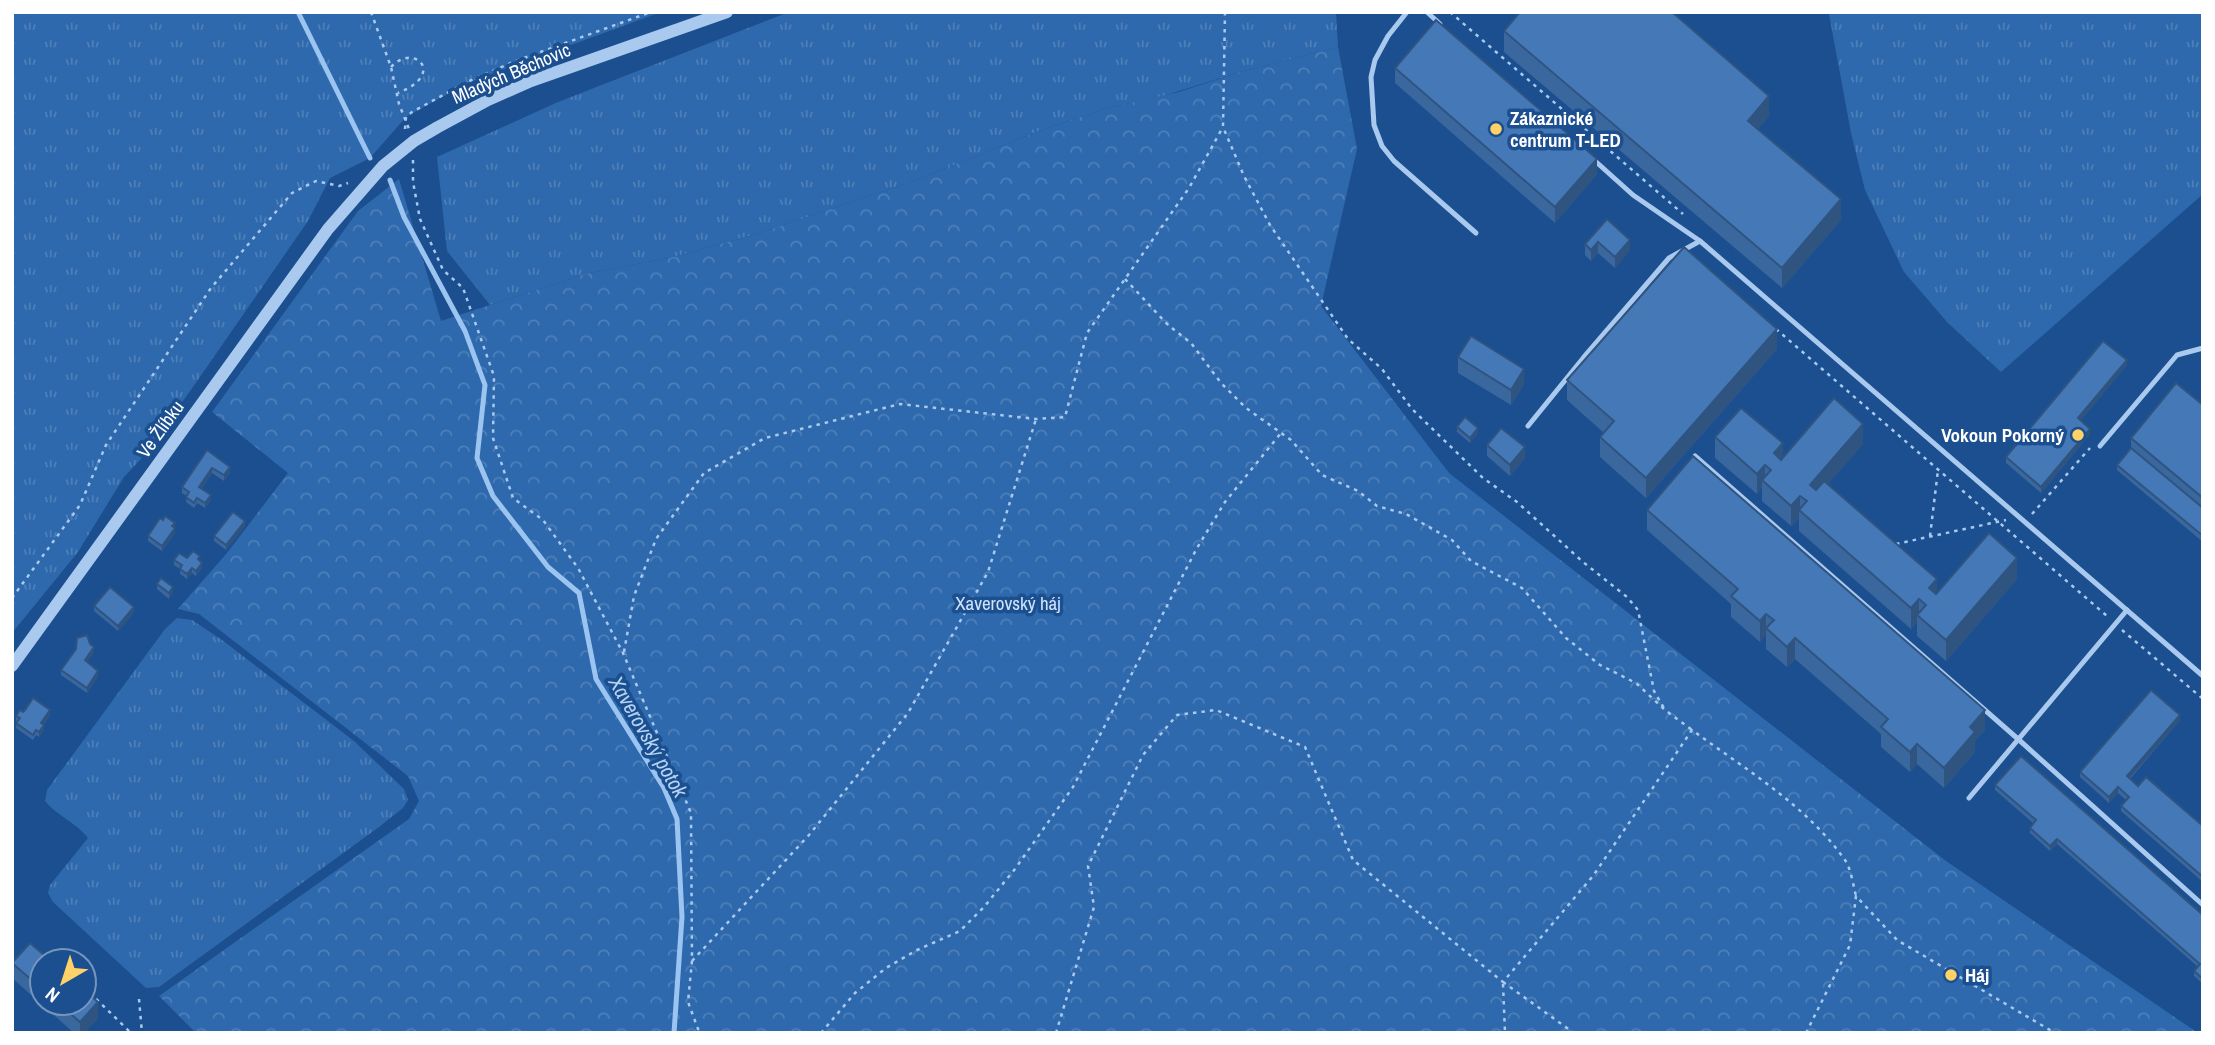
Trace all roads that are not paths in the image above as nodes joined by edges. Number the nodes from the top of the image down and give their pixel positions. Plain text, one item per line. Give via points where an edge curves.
1 (727, 12) edge
2 (1407, 12) edge
3 (1427, 12) edge
4 (1447, 30) edge
5 (1592, 158) edge
6 (339, 216) joint
7 (1476, 233) dead end
8 (1700, 241) junction
9 (2203, 348) edge
10 (1528, 426) dead end
11 (2100, 446) road end
12 (1695, 457) edge
13 (2127, 610) junction
14 (12, 666) edge
15 (2203, 676) edge
16 (2018, 738) junction
17 (1969, 798) dead end
18 (2203, 905) edge

1 - 6 street, Mladých Běchovic via 488,100 414,141 383,166
2 - 7 lane via 1375,60 1371,77 1374,125 1394,161
3 - 4 lane
5 - 8 lane via 1633,195
6 - 14 street, Ve Žlíbku
8 - 10 lane via 1670,258
8 - 13 lane
9 - 11 lane via 2177,355
12 - 16 lane
13 - 15 lane
13 - 16 lane
16 - 17 lane
16 - 18 lane

